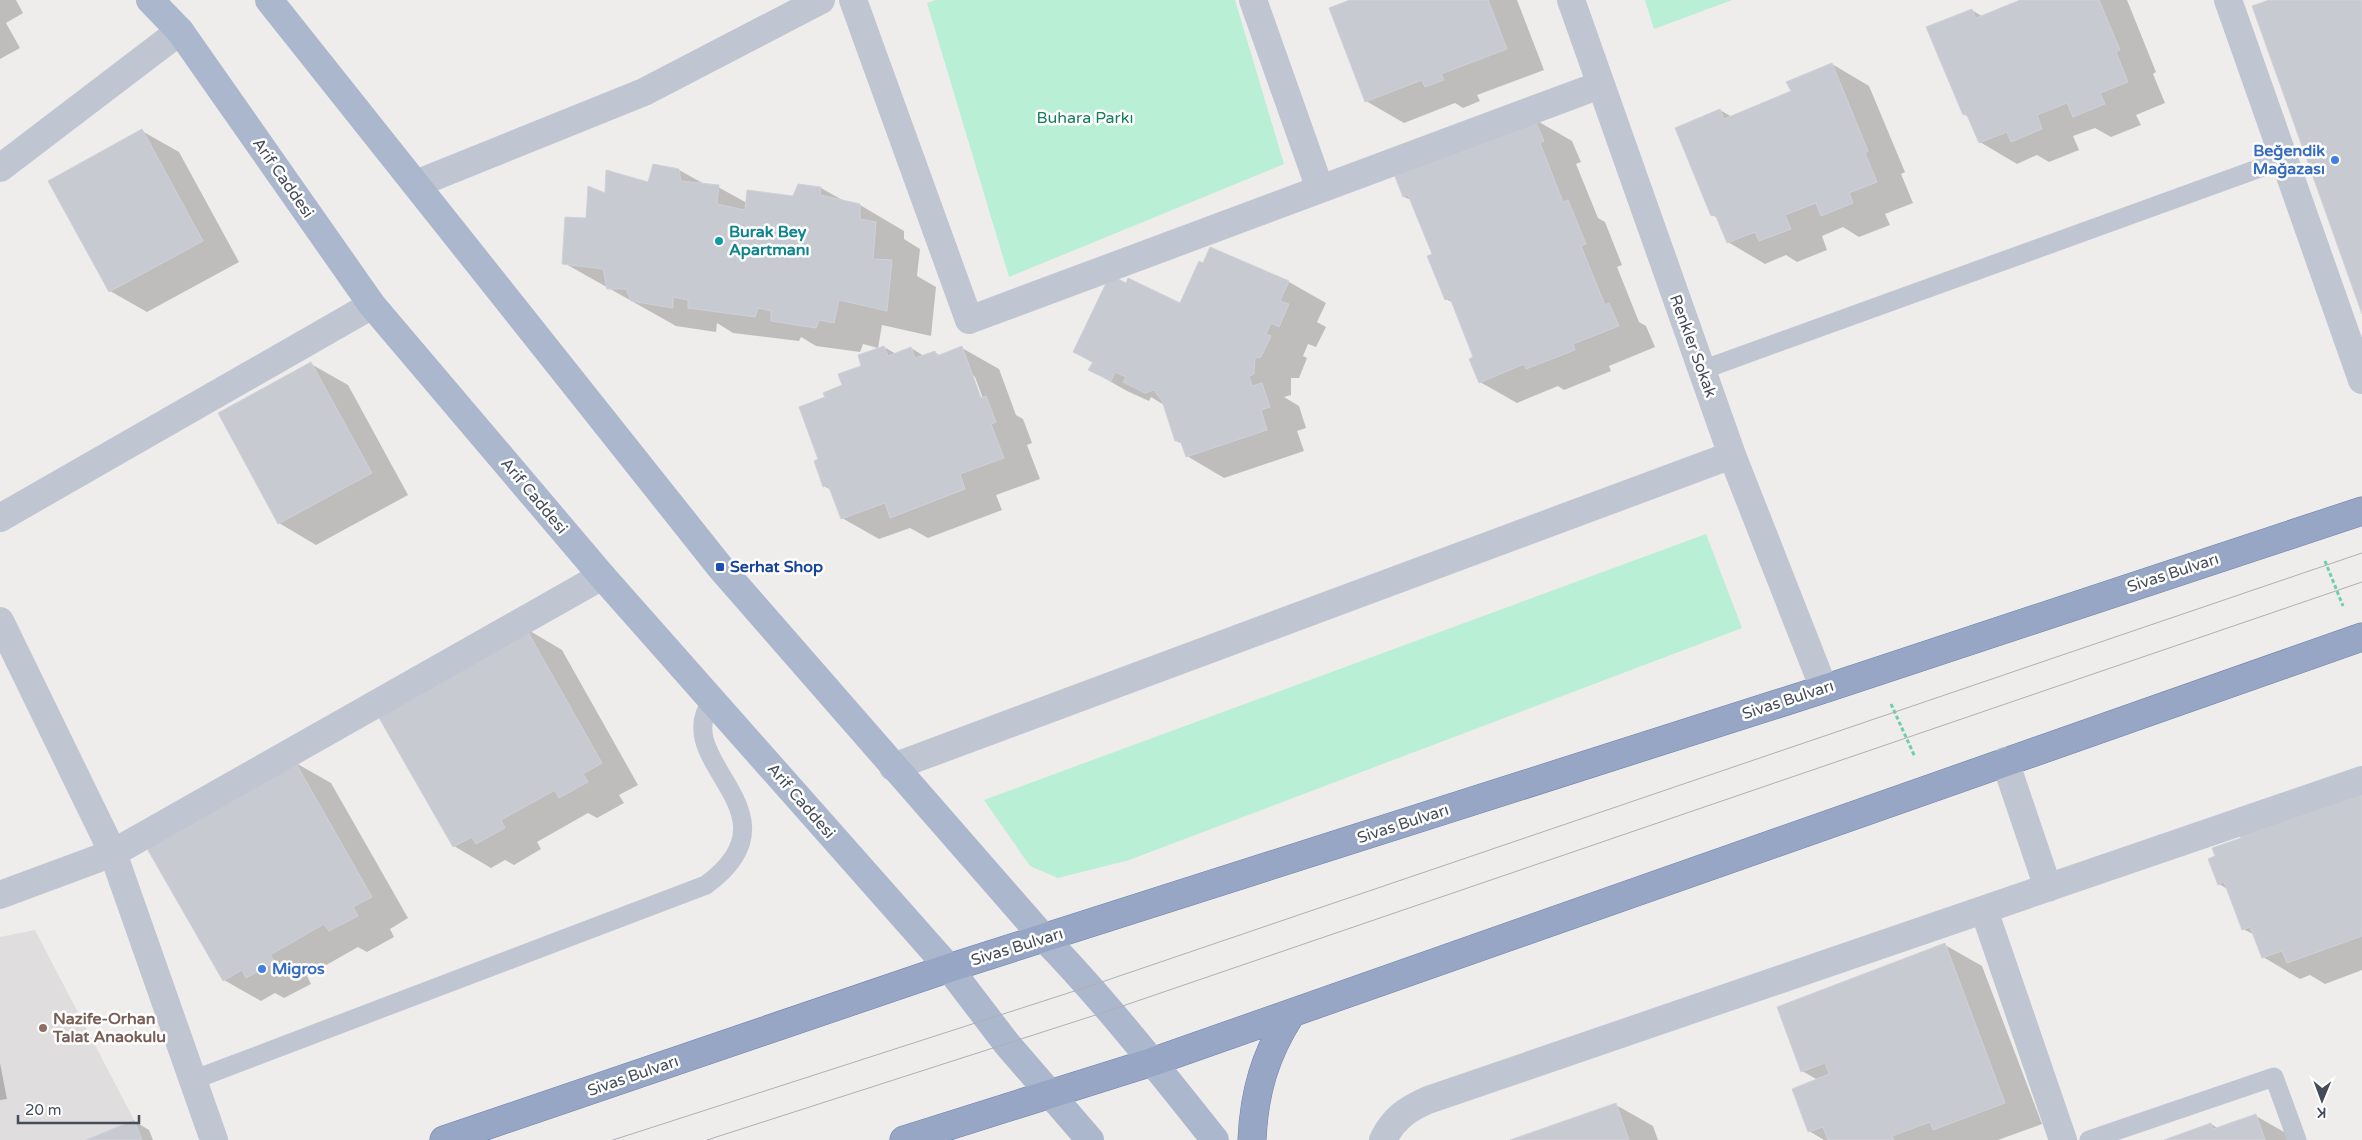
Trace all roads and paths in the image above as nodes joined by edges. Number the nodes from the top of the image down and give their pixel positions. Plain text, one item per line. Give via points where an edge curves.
1 (150, 0) edge
2 (269, 0) edge
3 (821, 0) edge
4 (853, 0) edge
5 (1253, 0) edge
6 (1571, 0) edge
7 (2228, 0) edge
8 (180, 32) junction
9 (1600, 85) junction
10 (2285, 159) junction
11 (0, 168) edge
12 (416, 184) junction
13 (1320, 188) junction
14 (372, 305) junction
15 (1702, 370) junction
16 (2362, 380) edge
17 (1732, 455) junction
18 (2362, 511) edge
19 (0, 518) edge
20 (2312, 528) junction
21 (602, 576) junction
22 (0, 621) edge
23 (2359, 638) edge
24 (1877, 671) junction
25 (1824, 688) junction
26 (712, 701) junction
27 (2005, 761) junction
28 (893, 767) junction
29 (2362, 780) edge
30 (1929, 788) junction
31 (113, 853) junction
32 (2048, 888) junction
33 (0, 895) edge
34 (1984, 910) junction
35 (1044, 938) junction
36 (949, 968) junction
37 (1291, 1014) junction
38 (1152, 1062) junction
39 (192, 1080) junction
40 (1050, 1095) junction
41 (214, 1140) edge
42 (444, 1140) edge
43 (904, 1140) edge
44 (1090, 1140) edge
45 (1215, 1140) edge
46 (1252, 1140) edge
47 (1383, 1140) edge
48 (2062, 1140) edge
49 (2089, 1140) edge
50 (2296, 1140) edge

1 - 8 main road, Arif Caddesi
2 - 12 main road
3 - 12 street via 644,92
4 - 13 street via 969,320
5 - 13 street
6 - 9 street, Renkler Sokak
7 - 10 street
8 - 11 street
8 - 14 main road, Arif Caddesi
9 - 13 street
9 - 15 street, Renkler Sokak
10 - 15 lane
10 - 16 street
12 - 28 main road via 720,567
14 - 19 street
14 - 21 main road, Arif Caddesi
15 - 17 street, Renkler Sokak
17 - 25 street, Renkler Sokak
17 - 28 street
18 - 20 highway, Sivas Bulvarı
20 - 23 path
20 - 24 highway, Sivas Bulvarı
21 - 26 main road, Arif Caddesi
21 - 31 street
22 - 31 street
23 - 27 highway
24 - 25 highway, Sivas Bulvarı
24 - 30 path
25 - 35 highway, Sivas Bulvarı
26 - 36 main road, Arif Caddesi
26 - 39 lane via 703,720 705,742 741,810 742,826 734,857 722,873 706,885
27 - 30 highway
27 - 32 street
28 - 35 main road
29 - 32 street
30 - 37 highway
31 - 33 street
31 - 39 street
32 - 34 street
34 - 47 street via 1428,1100 1401,1114
34 - 48 street
35 - 36 highway, Sivas Bulvarı
35 - 38 main road via 1090,986
36 - 40 main road, Arif Caddesi
36 - 42 highway, Sivas Bulvarı
37 - 38 highway
37 - 46 highway via 1266,1060 1256,1096
38 - 40 highway
38 - 45 main road
39 - 41 street
40 - 43 highway
40 - 44 main road, Arif Caddesi
49 - 50 lane via 2274,1078

